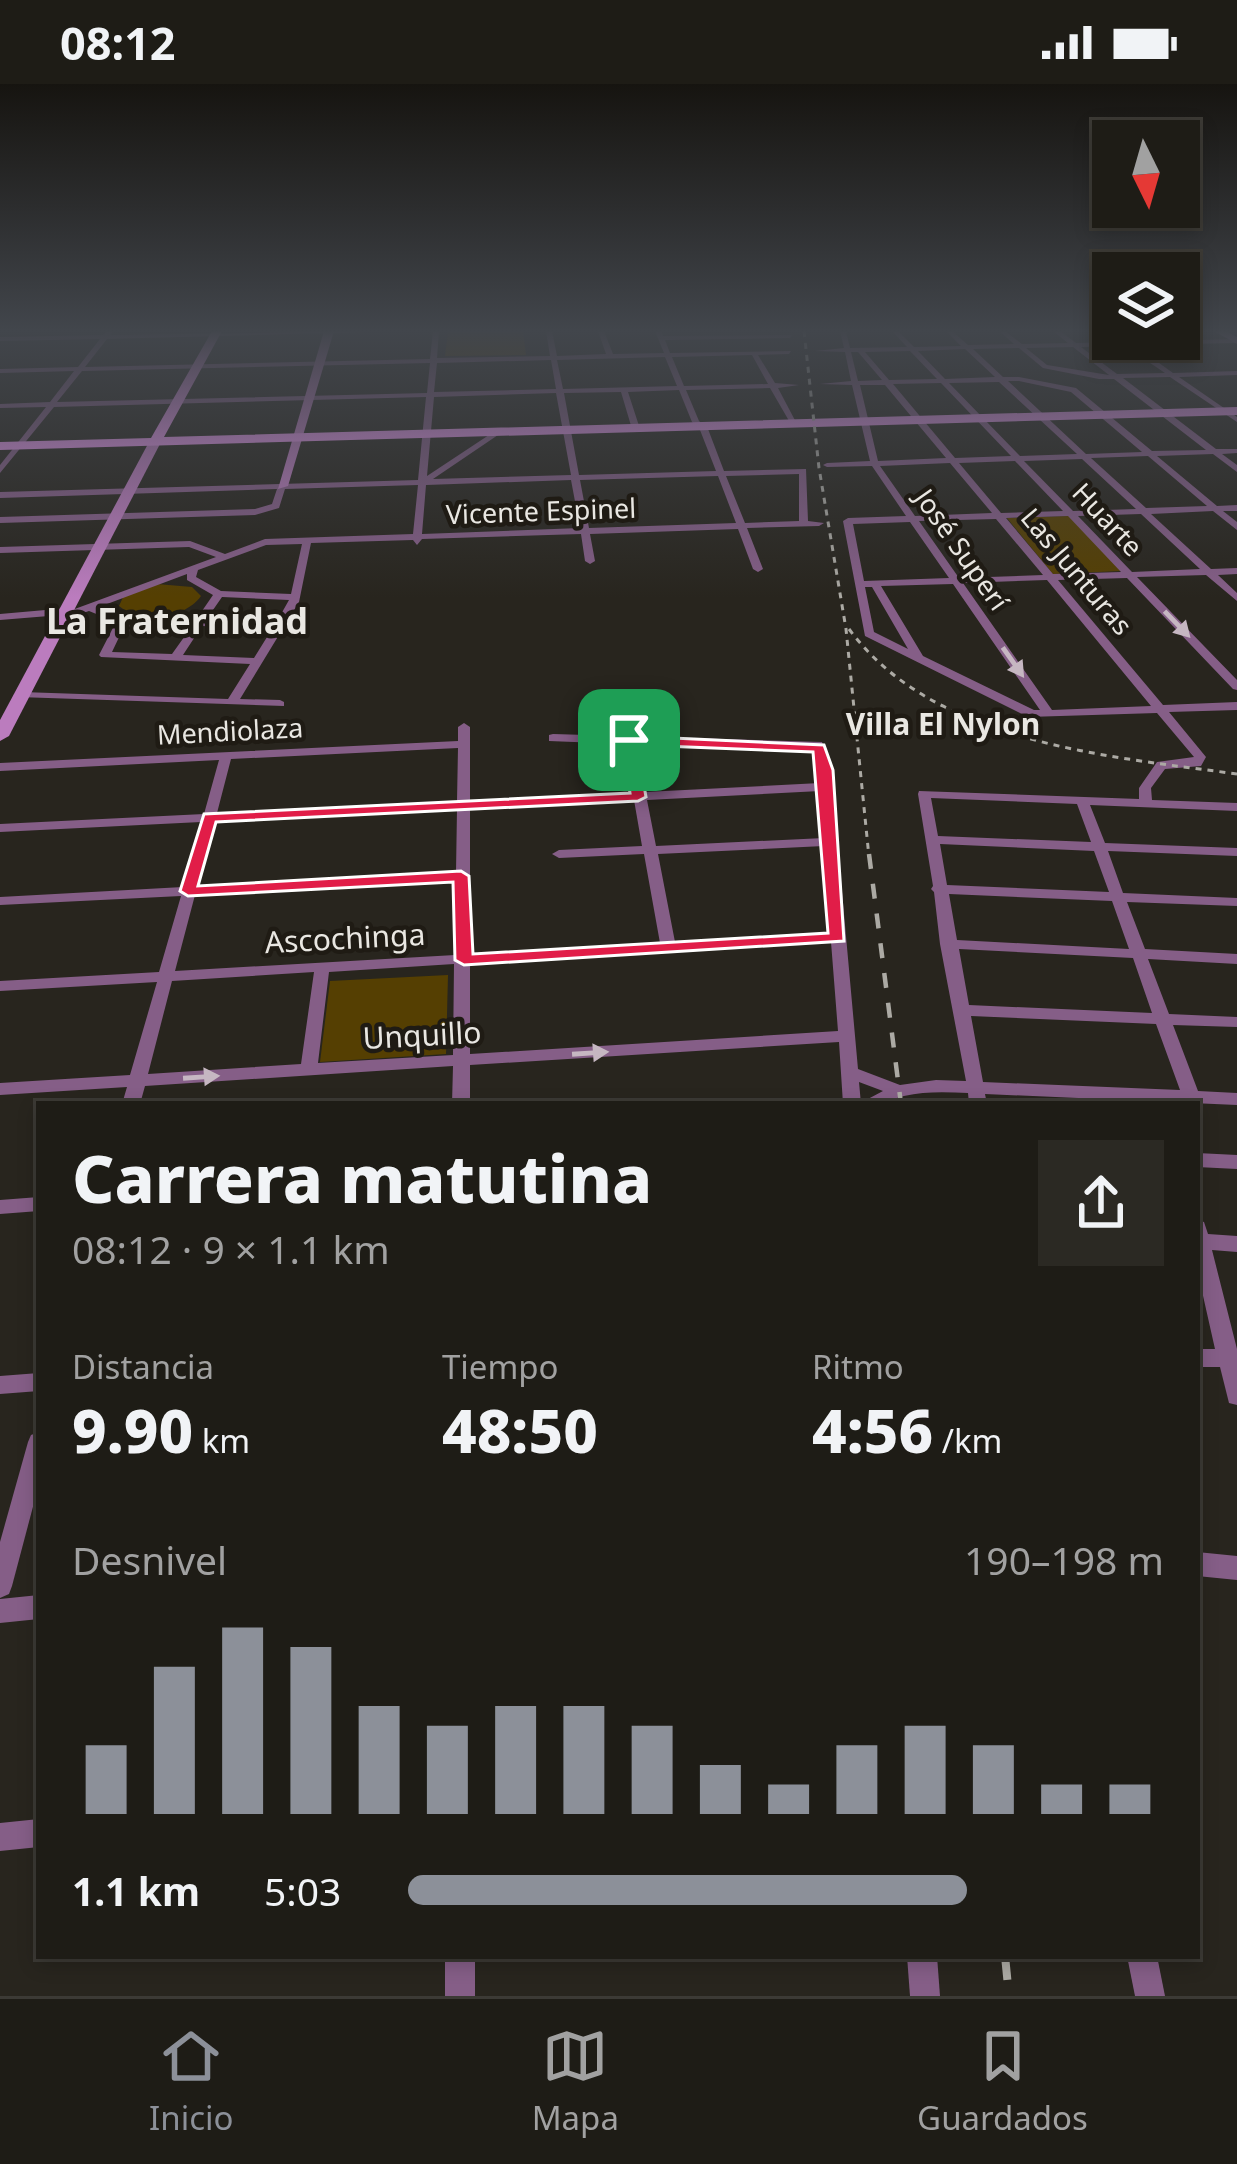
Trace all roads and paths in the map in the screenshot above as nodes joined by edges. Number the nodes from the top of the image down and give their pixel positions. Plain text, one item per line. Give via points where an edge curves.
1 (41, 420) edge
2 (167, 420) edge
3 (302, 420) edge
4 (428, 420) edge
5 (564, 420) edge
6 (633, 420) edge
7 (699, 420) edge
8 (793, 420) edge
9 (912, 420) edge
10 (918, 420) edge
11 (982, 420) edge
12 (1046, 420) edge
13 (1109, 420) edge
14 (1173, 420) edge
15 (863, 422) junction
16 (795, 424) junction
17 (702, 427) junction
18 (636, 429) junction
19 (566, 431) junction
20 (495, 433) junction
21 (427, 435) junction
22 (297, 438) junction
23 (154, 442) junction
24 (0, 446) edge
25 (20, 446) junction
26 (1215, 452) junction
27 (1237, 452) edge
28 (1150, 454) junction
29 (1084, 456) junction
30 (1018, 458) junction
31 (953, 460) junction
32 (874, 463) junction
33 (827, 465) dead end
34 (1237, 469) edge
35 (0, 470) edge
36 (722, 474) junction
37 (575, 478) junction
38 (423, 482) junction
39 (282, 487) junction
40 (129, 491) junction
41 (0, 495) edge
42 (1215, 508) junction
43 (1237, 508) edge
44 (1143, 511) junction
45 (1071, 513) junction
46 (117, 516) junction
47 (998, 516) junction
48 (913, 518) junction
49 (0, 520) edge
50 (819, 523) dead end
51 (804, 524) junction
52 (743, 526) junction
53 (1237, 526) edge
54 (585, 531) junction
55 (307, 540) junction
56 (417, 540) junction
57 (100, 547) junction
58 (0, 550) edge
59 (225, 556) junction
60 (590, 561) dead end
61 (758, 569) dead end
62 (1237, 571) edge
63 (1209, 572) junction
64 (195, 575) junction
65 (1129, 575) junction
66 (1049, 578) junction
67 (957, 581) junction
68 (859, 584) junction
69 (875, 584) junction
70 (219, 594) junction
71 (296, 597) junction
72 (1237, 598) edge
73 (90, 607) junction
74 (66, 614) junction
75 (2, 618) edge
76 (279, 626) junction
77 (196, 627) junction
78 (119, 628) junction
79 (175, 658) junction
80 (920, 661) junction
81 (256, 662) junction
82 (1237, 687) edge
83 (0, 691) edge
84 (18, 693) junction
85 (232, 702) junction
86 (280, 704) dead end
87 (1237, 706) edge
88 (1160, 709) junction
89 (1049, 714) junction
90 (2, 730) edge
91 (553, 738) dead end
92 (629, 740) junction
93 (226, 756) junction
94 (0, 767) edge
95 (825, 787) junction
96 (638, 797) junction
97 (1082, 800) junction
98 (1146, 803) junction
99 (463, 805) junction
100 (1237, 806) edge
101 (209, 817) junction
102 (0, 828) edge
103 (930, 840) junction
104 (830, 842) junction
105 (1102, 846) junction
106 (648, 850) junction
107 (1237, 852) edge
108 (559, 854) dead end
109 (461, 876) junction
110 (938, 889) junction
111 (188, 891) junction
112 (1120, 896) junction
113 (0, 901) edge
114 (1237, 902) edge
115 (837, 938) junction
116 (948, 944) junction
117 (669, 948) junction
118 (1140, 954) junction
119 (1237, 959) edge
120 (464, 960) junction
121 (322, 968) junction
122 (166, 976) junction
123 (0, 986) edge
124 (961, 1010) junction
125 (1163, 1018) junction
126 (1237, 1022) edge
127 (847, 1036) junction
128 (461, 1061) junction
129 (309, 1070) junction
130 (849, 1072) junction
131 (137, 1081) junction
132 (0, 1089) edge
133 (899, 1091) junction
134 (976, 1096) edge
135 (1191, 1096) junction
136 (1237, 1099) edge
137 (1171, 1100) edge
138 (132, 1101) edge
139 (461, 1101) edge
140 (852, 1101) edge
141 (878, 1101) edge
142 (1200, 1160) edge
143 (1237, 1162) edge
144 (36, 1204) edge
145 (0, 1207) edge
146 (1200, 1236) edge
147 (1200, 1243) edge
148 (1237, 1244) edge
149 (1200, 1358) edge
150 (1232, 1358) edge
151 (36, 1382) edge
152 (0, 1385) edge
153 (1237, 1396) edge
154 (36, 1453) edge
155 (1200, 1564) edge
156 (1237, 1568) edge
157 (0, 1586) edge
158 (36, 1607) edge
159 (0, 1611) edge
160 (36, 1833) edge
161 (0, 1837) edge
162 (460, 1959) edge
163 (922, 1959) edge
164 (1143, 1959) edge
165 (460, 1996) edge
166 (926, 1996) edge
167 (1150, 1996) edge

1 - 25 street
2 - 23 main road
3 - 22 main road
4 - 21 street
5 - 19 street
6 - 18 street
7 - 17 street
8 - 16 street
9 - 15 main road
10 - 31 street, Las Junturas
11 - 30 street, Huarte
12 - 29 street
13 - 28 street
14 - 26 street
15 - 16 main road
15 - 32 street, José Superí
16 - 17 main road
17 - 18 main road
17 - 36 street
18 - 19 main road
19 - 20 main road
19 - 37 street
20 - 21 main road
20 - 38 street
21 - 22 main road
21 - 38 street
22 - 23 main road
22 - 39 main road
23 - 25 main road
23 - 40 main road
24 - 25 main road
25 - 35 street
26 - 27 street
26 - 28 street
26 - 34 street
28 - 29 street
28 - 42 street
29 - 30 street
29 - 44 street
30 - 31 street
30 - 45 street, Huarte
31 - 32 street
31 - 47 street, Las Junturas
32 - 33 street
32 - 48 street, José Superí
36 - 37 street
36 - 51 street via 803,471
36 - 52 street
37 - 38 street
37 - 54 street
38 - 39 street
38 - 56 street
39 - 40 street
39 - 46 street via 275,506 255,512
40 - 41 street
40 - 46 main road
42 - 43 street
42 - 44 street
42 - 53 street
44 - 45 street
44 - 63 street
45 - 47 street
45 - 65 street, Huarte
46 - 49 street
46 - 57 main road
47 - 48 street
47 - 66 street, Las Junturas
48 - 67 street, José Superí
48 - 68 street via 848,521
50 - 51 street, Vicente Espinel
51 - 52 street, Vicente Espinel
52 - 54 street, Vicente Espinel
52 - 61 street
54 - 56 street, Vicente Espinel
54 - 60 street
55 - 56 street, Vicente Espinel
55 - 59 street, Vicente Espinel via 265,542
55 - 71 street
57 - 58 street
57 - 59 street via 190,544
57 - 74 main road
59 - 64 street, Vicente Espinel
62 - 63 street
63 - 65 street
63 - 72 street
64 - 70 street
64 - 73 street
65 - 66 street
65 -> 82 street, Huarte
66 - 67 street
66 - 88 street, Las Junturas
67 - 69 street
67 -> 89 street, José Superí
68 - 69 street
68 - 80 street via 869,634
69 - 80 street
70 - 71 street
70 - 77 street
71 - 76 street
73 - 74 street
73 - 78 street via 118,618
74 - 75 street
74 - 84 main road
76 - 77 street
76 - 81 street
77 - 78 street
77 - 79 street
78 - 79 street via 106,655
79 - 81 street
80 - 89 street via 1027,712
81 - 85 street
83 - 84 street
84 - 85 street
84 - 90 main road
85 - 86 street
87 - 88 street
88 - 89 street
88 - 98 street, Las Junturas via 1200,757 1161,765 1145,788
91 - 92 street
92 - 95 street via 819,746
92 - 96 street
93 - 94 street, Mendiolaza
93 - 99 street, Mendiolaza via 463,736
93 - 101 street
95 - 96 street
95 - 104 street
96 - 99 street
96 - 106 street
97 - 98 street
97 - 103 street via 924,794
97 - 105 street
98 - 100 street
99 - 101 street
99 - 109 street
101 - 102 street
101 - 111 street
103 - 105 street
103 - 110 street
104 - 106 street
104 - 115 street
105 - 107 street
105 - 112 street
106 - 108 street
106 - 117 street
109 - 111 street
109 - 120 street
110 - 112 street
110 - 116 street
111 - 113 street
111 - 122 street
112 - 114 street
112 - 118 street
115 - 117 street, Ascochinga
115 - 127 street
116 - 118 street
116 - 124 street
117 - 120 street, Ascochinga
118 - 119 street
118 - 125 street
120 - 121 street, Ascochinga
120 - 128 street
121 - 122 street, Ascochinga
121 - 129 street
122 - 123 street, Ascochinga
122 - 131 street
124 - 125 street
124 - 134 street
125 - 126 street
125 - 135 street
128 -> 127 street, Unquillo
127 - 130 street
128 - 129 street, Unquillo
128 - 139 street
131 -> 129 street, Unquillo
130 - 133 street
130 - 140 street
131 - 132 street, Unquillo
131 - 138 street
133 - 134 street via 937,1086
133 - 141 street
134 - 137 street
135 - 136 street
135 - 137 street
142 - 143 street
144 - 145 street
146 - 148 street
147 - 150 street
149 - 150 street
150 - 153 street
151 - 152 street
154 - 157 street
155 - 156 street
158 - 159 street
160 - 161 street
162 - 165 street
163 - 166 street
164 - 167 street

